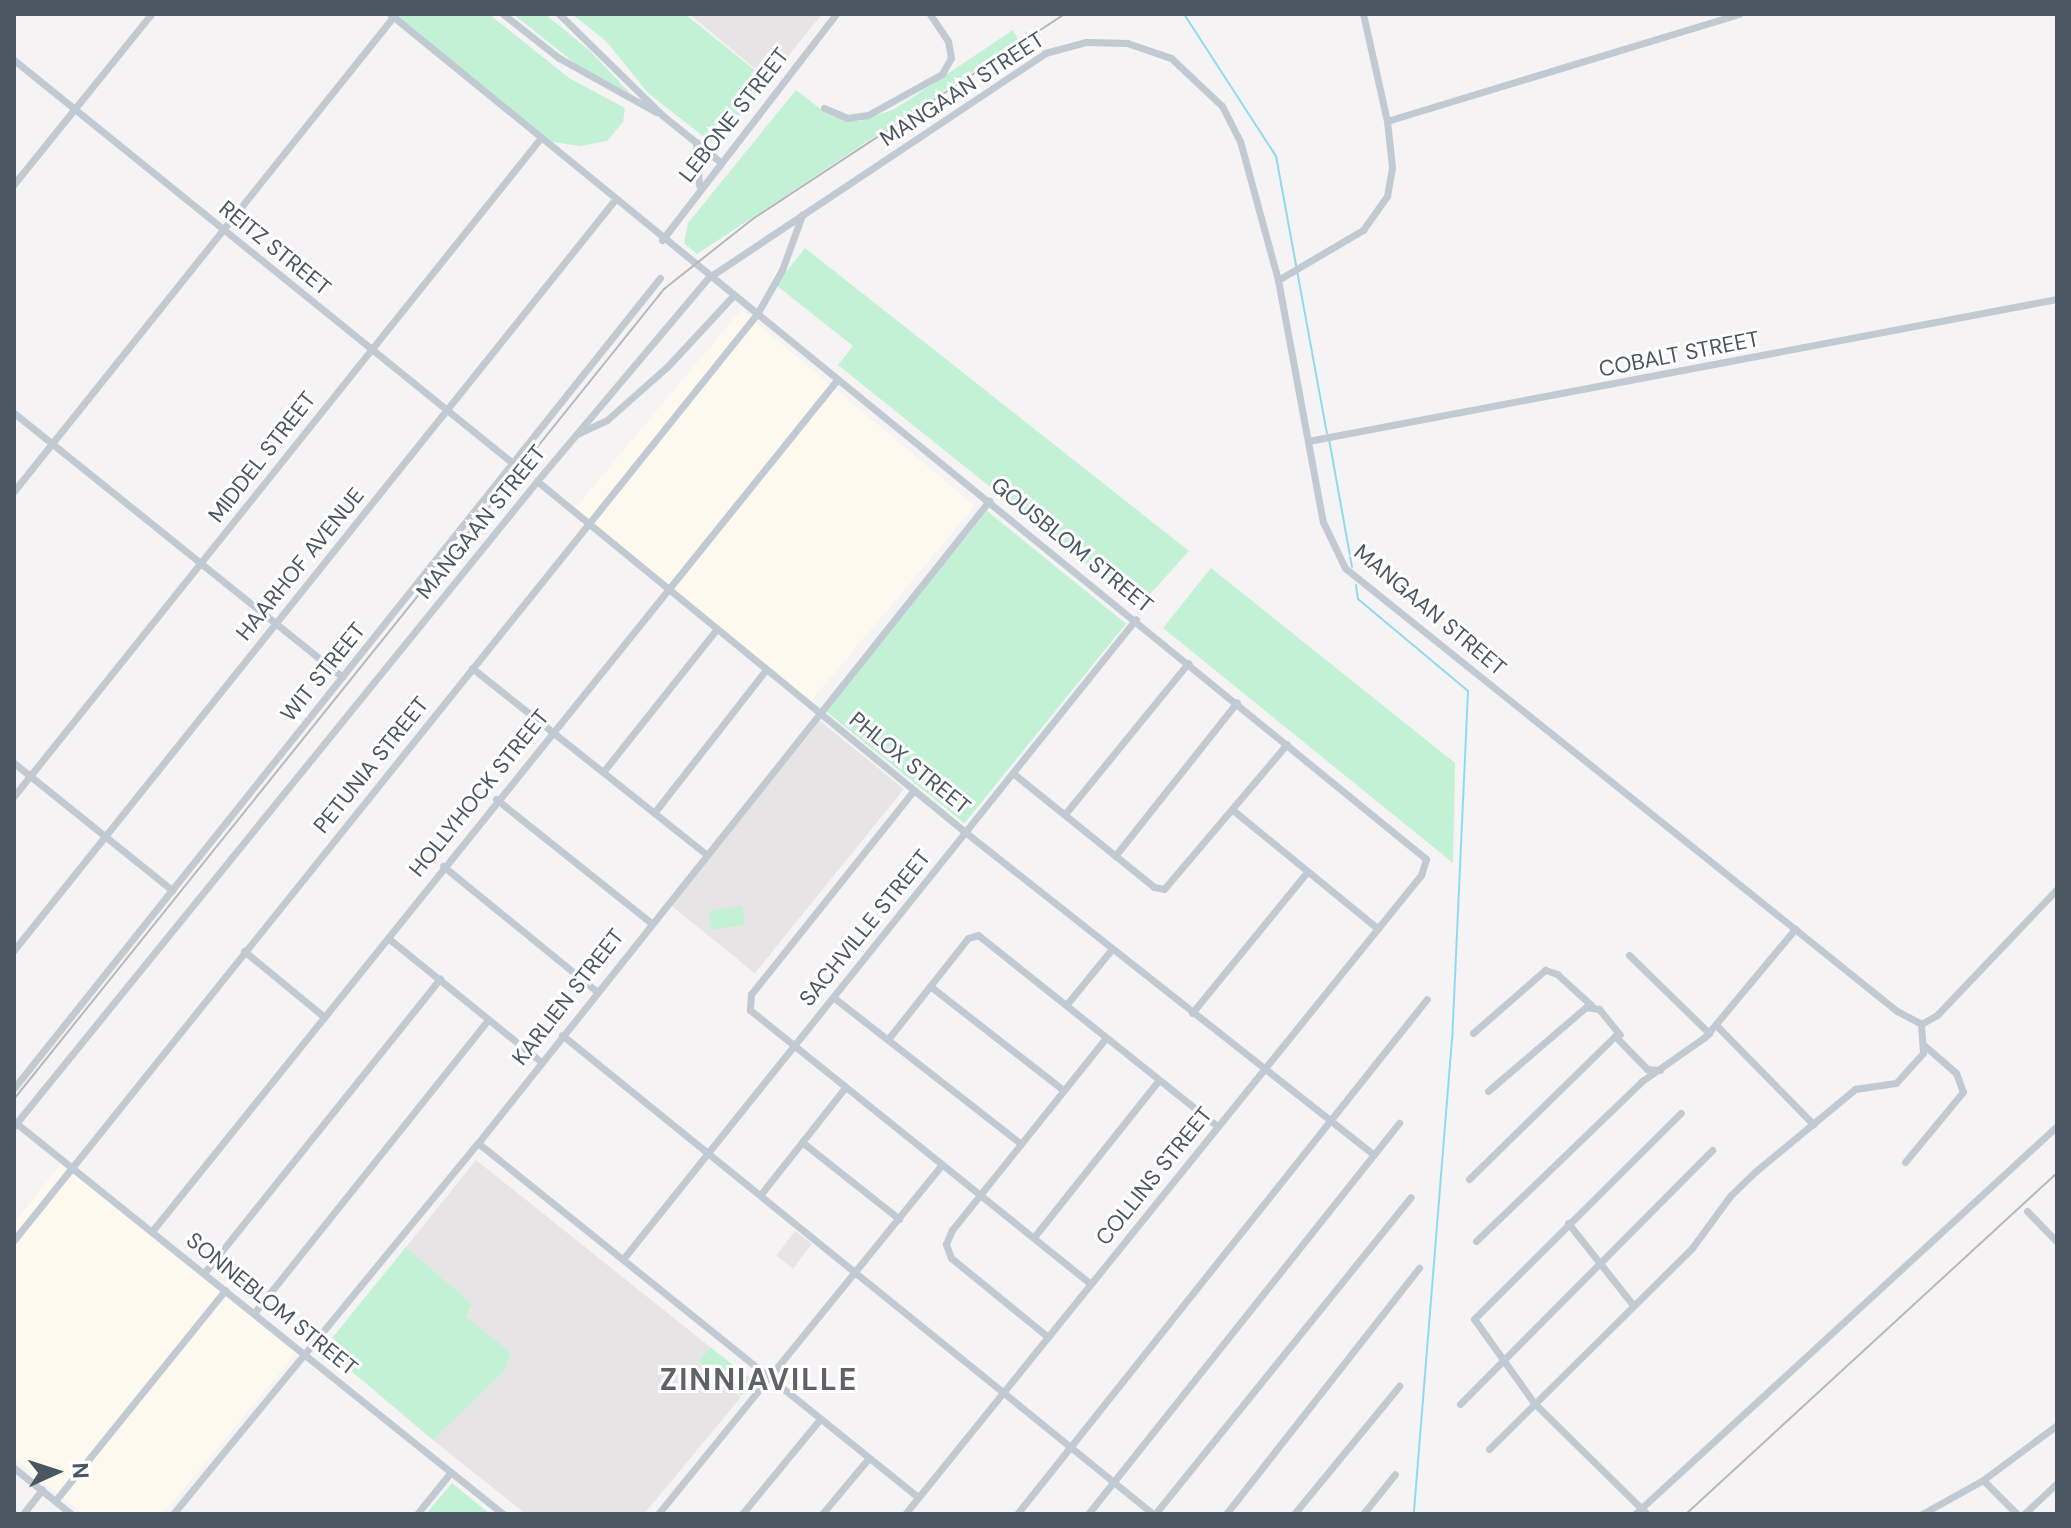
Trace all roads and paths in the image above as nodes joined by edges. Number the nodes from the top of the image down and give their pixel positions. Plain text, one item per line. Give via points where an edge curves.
1 (151, 14) edge
2 (503, 14) edge
3 (559, 14) edge
4 (836, 14) edge
5 (930, 14) edge
6 (1363, 14) edge
7 (1739, 14) edge
8 (392, 16) edge
9 (14, 60) edge
10 (824, 108) dead end
11 (74, 109) junction
12 (662, 115) junction
13 (1387, 121) junction
14 (539, 140) junction
15 (696, 140) junction
16 (719, 161) junction
17 (14, 184) edge
18 (698, 189) junction
19 (613, 202) junction
20 (802, 215) junction
21 (223, 229) junction
22 (662, 240) junction
23 (660, 278) dead end
24 (708, 278) junction
25 (1278, 280) junction
26 (733, 296) junction
27 (2057, 299) edge
28 (757, 314) junction
29 (371, 348) junction
30 (837, 380) junction
31 (447, 410) junction
32 (14, 413) edge
33 (576, 434) junction
34 (1308, 441) junction
35 (53, 442) junction
36 (514, 464) junction
37 (537, 481) junction
38 (14, 491) edge
39 (989, 501) junction
40 (586, 525) junction
41 (201, 563) junction
42 (667, 591) junction
43 (1136, 619) junction
44 (276, 623) junction
45 (716, 630) junction
46 (1188, 663) junction
47 (472, 668) junction
48 (765, 671) junction
49 (342, 677) junction
50 (1237, 702) junction
51 (819, 712) junction
52 (550, 731) junction
53 (1287, 744) junction
54 (14, 763) edge
55 (603, 772) junction
56 (1014, 774) junction
57 (31, 775) junction
58 (914, 790) junction
59 (14, 796) edge
60 (496, 799) junction
61 (1234, 811) junction
62 (654, 813) junction
63 (1065, 814) junction
64 (965, 832) junction
65 (107, 834) junction
66 (706, 854) junction
67 (1115, 856) junction
68 (1426, 859) joint
69 (443, 866) junction
70 (1307, 872) junction
71 (2057, 889) edge
72 (172, 890) junction
73 (650, 922) junction
74 (1378, 929) junction
75 (1795, 929) junction
76 (388, 938) junction
77 (14, 950) edge
78 (1111, 950) junction
79 (244, 951) junction
80 (1629, 955) dead end
81 (440, 979) junction
82 (930, 986) junction
83 (596, 991) junction
84 (833, 997) junction
85 (1427, 999) dead end
86 (1067, 1004) junction
87 (1592, 1006) junction
88 (1192, 1013) junction
89 (322, 1015) junction
90 (488, 1020) junction
91 (1921, 1024) junction
92 (1716, 1025) junction
93 (1473, 1033) dead end
94 (1709, 1033) junction
95 (562, 1035) junction
96 (1620, 1035) junction
97 (889, 1038) junction
98 (1106, 1038) junction
99 (793, 1046) junction
100 (1925, 1046) junction
101 (540, 1061) junction
102 (1660, 1070) junction
103 (1262, 1071) junction
104 (1158, 1081) junction
105 (14, 1088) edge
106 (844, 1089) junction
107 (1063, 1090) junction
108 (1488, 1091) dead end
109 (1681, 1113) dead end
110 (1328, 1120) junction
111 (1399, 1123) dead end
112 (1813, 1124) junction
113 (15, 1125) edge
114 (1217, 1126) junction
115 (2057, 1126) edge
116 (802, 1142) junction
117 (478, 1143) junction
118 (1020, 1143) junction
119 (1712, 1150) dead end
120 (708, 1152) junction
121 (1373, 1154) junction
122 (1905, 1162) dead end
123 (74, 1165) junction
124 (941, 1166) junction
125 (1469, 1179) dead end
126 (761, 1194) junction
127 (979, 1196) junction
128 (1411, 1197) dead end
129 (2027, 1211) dead end
130 (899, 1219) junction
131 (1568, 1223) junction
132 (153, 1230) junction
133 (1034, 1237) junction
134 (14, 1240) edge
135 (1476, 1241) dead end
136 (2057, 1242) edge
137 (623, 1259) junction
138 (1599, 1266) junction
139 (1419, 1268) dead end
140 (858, 1271) junction
141 (205, 1272) junction
142 (1090, 1283) junction
143 (225, 1290) junction
144 (1633, 1305) junction
145 (254, 1313) junction
146 (1048, 1337) junction
147 (304, 1353) junction
148 (1500, 1362) junction
149 (769, 1377) junction
150 (1399, 1386) dead end
151 (1003, 1391) junction
152 (1534, 1403) junction
153 (1460, 1404) dead end
154 (820, 1419) junction
155 (2057, 1425) edge
156 (1070, 1447) junction
157 (1489, 1449) dead end
158 (868, 1459) junction
159 (14, 1468) edge
160 (451, 1472) junction
161 (1395, 1474) dead end
162 (1983, 1480) junction
163 (1114, 1481) junction
164 (2057, 1483) edge
165 (42, 1490) junction
166 (918, 1497) junction
167 (55, 1501) junction
168 (1641, 1512) edge
169 (23, 1514) edge
170 (71, 1514) edge
171 (173, 1514) edge
172 (417, 1514) edge
173 (503, 1514) edge
174 (658, 1514) edge
175 (742, 1514) edge
176 (822, 1514) edge
177 (905, 1514) edge
178 (1017, 1514) edge
179 (1088, 1514) edge
180 (1154, 1514) edge
181 (1226, 1514) edge
182 (1294, 1514) edge
183 (1363, 1514) edge
184 (1922, 1514) edge
185 (2017, 1514) edge
186 (2024, 1514) edge

1 - 11 street
2 - 12 street via 559,58
3 - 12 street
4 - 16 street, LEBONE STREET
5 - 10 street via 948,41 951,58 942,74 868,115 847,118
6 - 13 street
7 - 13 street
8 - 14 street, GOUSBLOM STREET
8 - 21 street
9 - 11 street, REITZ STREET
11 - 17 street
11 - 21 street, REITZ STREET
12 - 15 street
13 - 25 street via 1392,167 1378,214 1350,239
14 - 19 street, GOUSBLOM STREET
14 - 29 street, MIDDEL STREET
15 - 16 street
15 - 18 street
16 - 18 street, LEBONE STREET
18 - 22 street, LEBONE STREET
19 - 22 street, GOUSBLOM STREET
19 - 31 street, HAARHOF AVENUE
20 - 24 street, MANGAAN STREET
20 - 25 street, MANGAAN STREET via 1045,53 1086,42 1127,43 1171,58 1222,106 1255,185
20 - 28 street, PETUNIA STREET via 782,270
21 - 29 street, REITZ STREET
21 - 35 street
22 - 24 street, GOUSBLOM STREET
23 - 36 street, WIT STREET
24 - 26 street, GOUSBLOM STREET
24 - 33 street, MANGAAN STREET
25 - 34 street, MANGAAN STREET
26 - 28 street, GOUSBLOM STREET
26 - 33 street via 607,420
27 - 34 street, COBALT STREET
28 - 30 street, GOUSBLOM STREET
28 - 40 street, PETUNIA STREET
29 - 31 street, REITZ STREET
29 - 41 street, MIDDEL STREET
30 - 39 street, GOUSBLOM STREET
30 - 42 street, HOLLYHOCK STREET
31 - 36 street, REITZ STREET
31 - 44 street, HAARHOF AVENUE
32 - 35 street
33 - 37 street, MANGAAN STREET
34 - 75 street, MANGAAN STREET via 1323,522 1345,568
35 - 38 street
35 - 41 street
36 - 49 street, WIT STREET
37 - 40 street, PHLOX STREET
37 - 113 street, MANGAAN STREET
39 - 43 street, GOUSBLOM STREET
39 - 51 street, KARLIEN STREET
40 - 42 street, PHLOX STREET
40 - 47 street, PETUNIA STREET
41 - 44 street
41 - 57 street, MIDDEL STREET
42 - 45 street, PHLOX STREET
42 - 52 street, HOLLYHOCK STREET
43 - 46 street, GOUSBLOM STREET
43 - 56 street, SACHVILLE STREET
44 - 49 street
44 - 65 street, HAARHOF AVENUE
45 - 48 street, PHLOX STREET
45 - 55 street
46 - 50 street, GOUSBLOM STREET
46 - 63 street
47 - 52 street
47 - 79 street, PETUNIA STREET
48 - 51 street, PHLOX STREET
48 - 62 street
49 - 72 street, WIT STREET
50 - 53 street, GOUSBLOM STREET
50 - 67 street
51 - 58 street, PHLOX STREET
51 - 66 street, KARLIEN STREET
52 - 55 street
52 - 60 street, HOLLYHOCK STREET
53 - 61 street
53 - 68 street, GOUSBLOM STREET
54 - 57 street
55 - 62 street
56 - 63 street
56 - 64 street, SACHVILLE STREET
57 - 59 street, MIDDEL STREET
57 - 65 street
58 - 64 street, PHLOX STREET
58 - 99 street via 751,994 750,1010
60 - 69 street, HOLLYHOCK STREET
60 - 73 street
61 - 67 street via 1169,887 1154,887
61 - 70 street
62 - 66 street
63 - 67 street
64 - 78 street, PHLOX STREET
64 - 84 street, SACHVILLE STREET
65 - 72 street
65 - 77 street, HAARHOF AVENUE
66 - 73 street, KARLIEN STREET
68 - 74 street, COLLINS STREET via 1424,871
69 - 76 street, HOLLYHOCK STREET
69 - 83 street
70 - 74 street
70 - 88 street
71 - 91 street via 1937,1015
72 - 105 street, WIT STREET
73 - 83 street, KARLIEN STREET
74 - 103 street, COLLINS STREET
75 - 91 street, MANGAAN STREET via 1897,1011
75 - 92 street
76 - 81 street
76 - 89 street, HOLLYHOCK STREET
78 - 86 street
78 - 88 street, PHLOX STREET
79 - 89 street
79 - 123 street, PETUNIA STREET
80 - 94 street
81 - 90 street
81 - 141 street
82 - 86 street via 973,935 993,944
82 - 97 street
82 - 107 street
83 - 95 street, KARLIEN STREET
84 - 97 street
84 - 99 street, SACHVILLE STREET
85 - 110 street
86 - 98 street
87 - 93 street via 1557,974 1545,970
87 - 96 street
87 - 108 street via 1578,1011
88 - 103 street, PHLOX STREET
89 - 132 street, HOLLYHOCK STREET
90 - 101 street
90 - 145 street
91 - 100 street
92 - 94 street
92 - 112 street
94 - 102 street
95 - 101 street, KARLIEN STREET
95 - 120 street
96 - 102 street via 1647,1069
96 - 125 street
97 - 118 street
98 - 104 street
98 - 107 street
99 - 106 street
99 - 120 street, SACHVILLE STREET
100 - 112 street via 1896,1083 1860,1087
100 - 122 street via 1956,1073 1963,1092
101 - 117 street, KARLIEN STREET
102 - 135 street via 1642,1081
103 - 110 street, PHLOX STREET
103 - 114 street, COLLINS STREET
104 - 114 street
104 - 133 street
106 - 116 street
106 - 124 street
107 - 118 street
109 - 131 street
110 - 121 street, PHLOX STREET
110 - 156 street
111 - 121 street
112 - 144 street via 1730,1196 1692,1248
113 - 123 street, SONNEBLOM STREET
114 - 142 street, COLLINS STREET
115 - 168 street
116 - 126 street
116 - 130 street
117 - 137 street
117 - 147 street, KARLIEN STREET
118 - 127 street
119 - 138 street
120 - 126 street
120 - 137 street, SACHVILLE STREET
121 - 163 street
123 - 132 street, SONNEBLOM STREET
123 - 134 street, PETUNIA STREET
124 - 127 street
124 - 130 street
126 - 140 street
127 - 133 street
127 - 146 street via 948,1237 948,1251
128 - 180 street
129 - 136 street
130 - 140 street
131 - 138 street
131 - 148 street via 1474,1319
132 - 141 street, SONNEBLOM STREET
133 - 142 street
137 - 149 street
138 - 144 street
138 - 148 street
139 - 181 street
140 - 149 street
140 - 151 street
141 - 143 street, SONNEBLOM STREET
142 - 146 street, COLLINS STREET
143 - 145 street, SONNEBLOM STREET
143 - 167 street
144 - 152 street
145 - 147 street, SONNEBLOM STREET
146 - 151 street, COLLINS STREET
147 - 160 street, SONNEBLOM STREET
147 - 171 street, KARLIEN STREET
148 - 152 street
148 - 153 street
149 - 154 street
149 - 174 street
150 - 182 street
151 - 156 street
151 - 166 street, COLLINS STREET
152 - 157 street
152 - 168 street
154 - 158 street
154 - 175 street
155 - 162 street
156 - 163 street
156 - 178 street
158 - 166 street
158 - 176 street
159 - 165 street
160 - 172 street
160 - 173 street, SONNEBLOM STREET
161 - 183 street
162 - 184 street
162 - 185 street
163 - 179 street
163 - 180 street
164 - 186 street
165 - 167 street
165 - 169 street
166 - 177 street, COLLINS STREET
167 - 170 street

